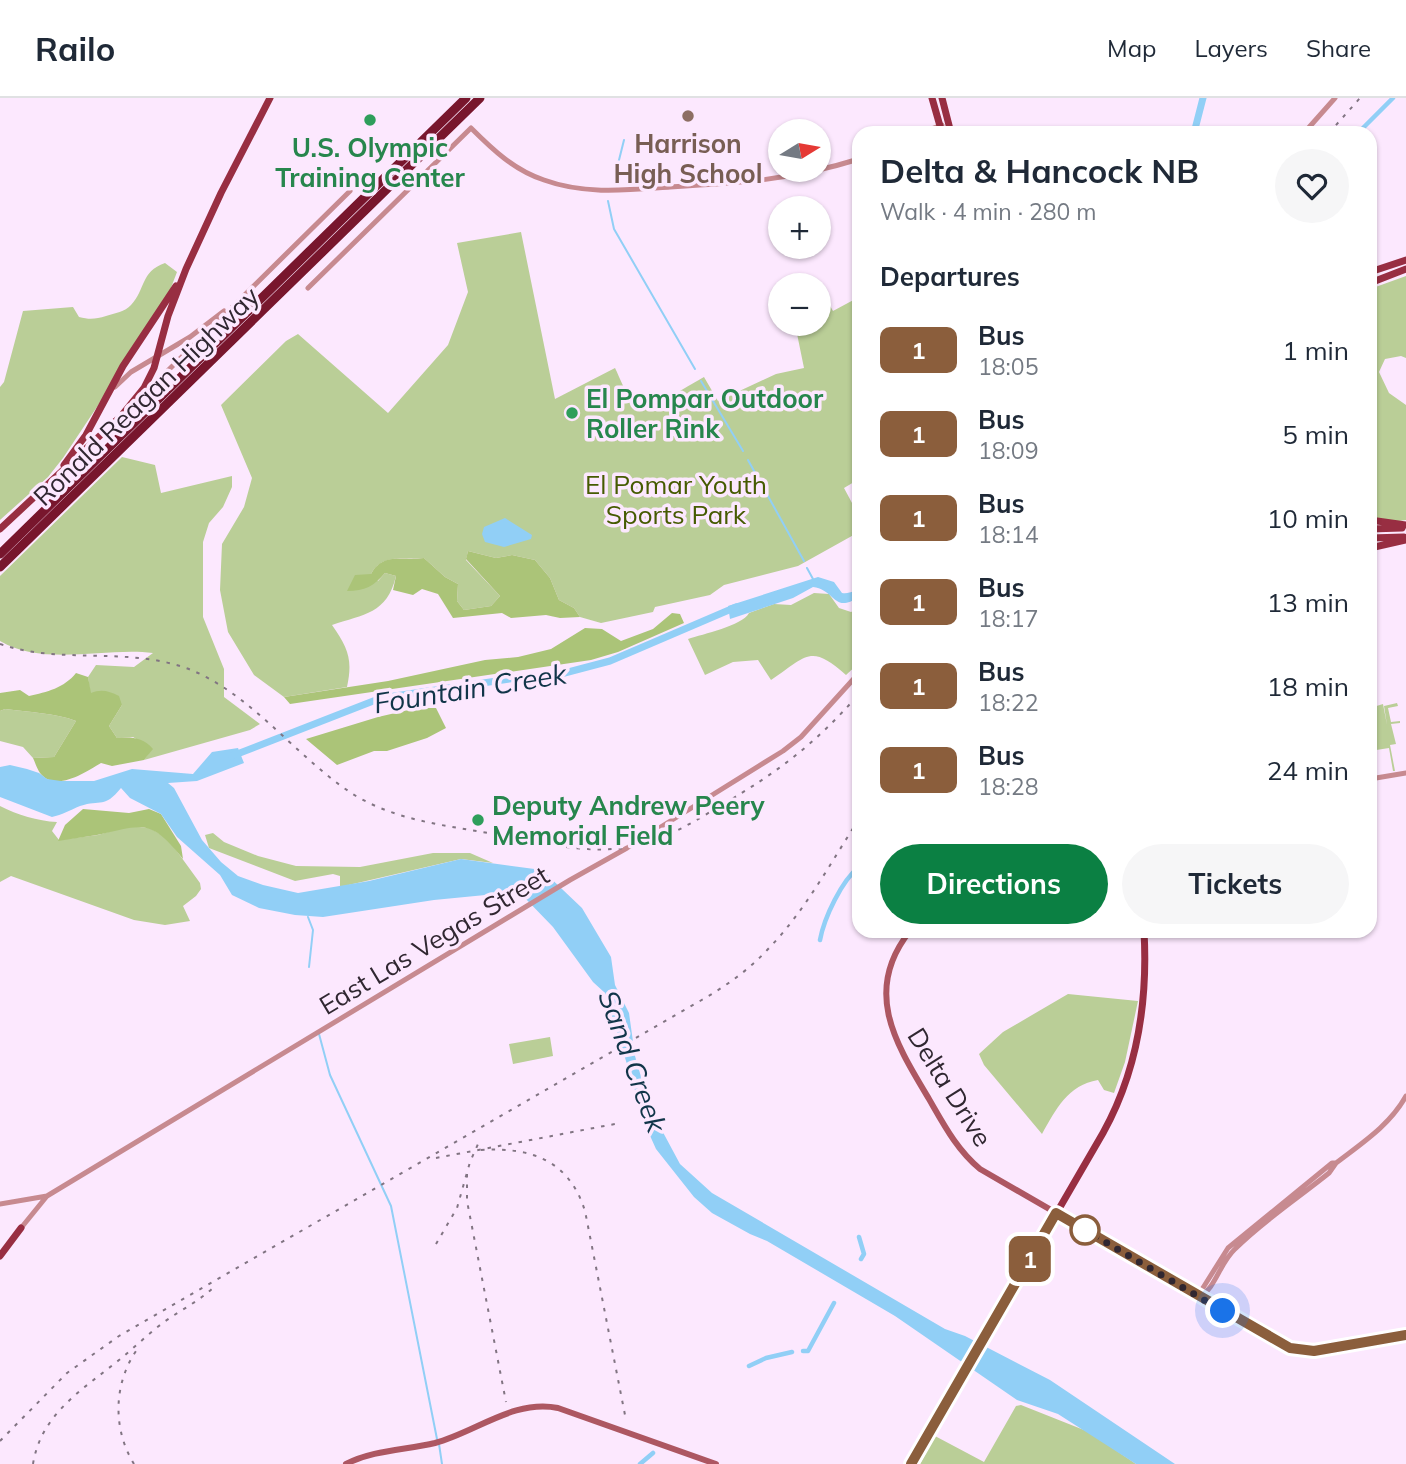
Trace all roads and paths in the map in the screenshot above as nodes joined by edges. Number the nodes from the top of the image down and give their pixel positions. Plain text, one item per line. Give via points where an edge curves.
1 (270, 98) edge
2 (466, 98) edge
3 (480, 98) edge
4 (932, 98) edge
5 (942, 98) edge
6 (1335, 98) edge
7 (938, 126) edge
8 (949, 126) edge
9 (1310, 126) edge
10 (852, 161) edge
11 (350, 191) dead end
12 (1406, 260) edge
13 (186, 269) junction
14 (1406, 269) edge
15 (1377, 270) edge
16 (1377, 280) edge
17 (308, 288) dead end
18 (246, 293) junction
19 (101, 410) junction
20 (122, 415) junction
21 (55, 477) junction
22 (1377, 521) edge
23 (1406, 526) edge
24 (1377, 528) edge
25 (0, 529) edge
26 (1377, 538) edge
27 (1406, 538) edge
28 (1377, 546) edge
29 (0, 554) edge
30 (0, 568) edge
31 (852, 681) edge
32 (1406, 773) edge
33 (1377, 778) edge
34 (906, 938) edge
35 (1144, 938) edge
36 (1406, 1096) edge
37 (47, 1196) junction
38 (0, 1204) edge
39 (1056, 1213) junction
40 (21, 1228) joint
41 (0, 1256) edge
42 (1200, 1298) junction
43 (1406, 1335) edge
44 (346, 1464) edge
45 (716, 1464) edge
46 (911, 1464) edge

1 - 13 main road
2 - 29 highway, Ronald Reagan Highway
3 - 30 highway, Ronald Reagan Highway
4 - 7 main road
5 - 8 main road
6 - 9 street
10 - 17 street via 758,182 591,190 531,175 503,159 471,128
11 - 18 street
12 - 15 main road
13 - 19 main road via 123,366
13 - 20 main road via 149,379
14 - 16 main road
18 - 19 street via 181,343 120,380
18 - 20 street
19 - 21 main road
20 - 21 main road
21 - 25 main road
22 - 23 main road
23 - 24 main road
26 - 27 main road
27 - 28 main road
31 - 37 street, East Las Vegas Street via 783,751
32 - 33 street
34 - 39 main road, Delta Drive via 894,957 887,983 888,1016 896,1042 964,1154 985,1172
35 - 39 main road via 1145,989 1133,1062 1111,1118
36 - 42 street via 1387,1122 1236,1247
37 - 38 street, East Las Vegas Street
37 - 40 street, East Las Vegas Street
39 - 42 main road, Delta Drive
39 - 46 main road
40 - 41 main road
42 - 43 main road, Delta Drive via 1298,1350
44 - 45 main road via 447,1439 517,1410 550,1406

